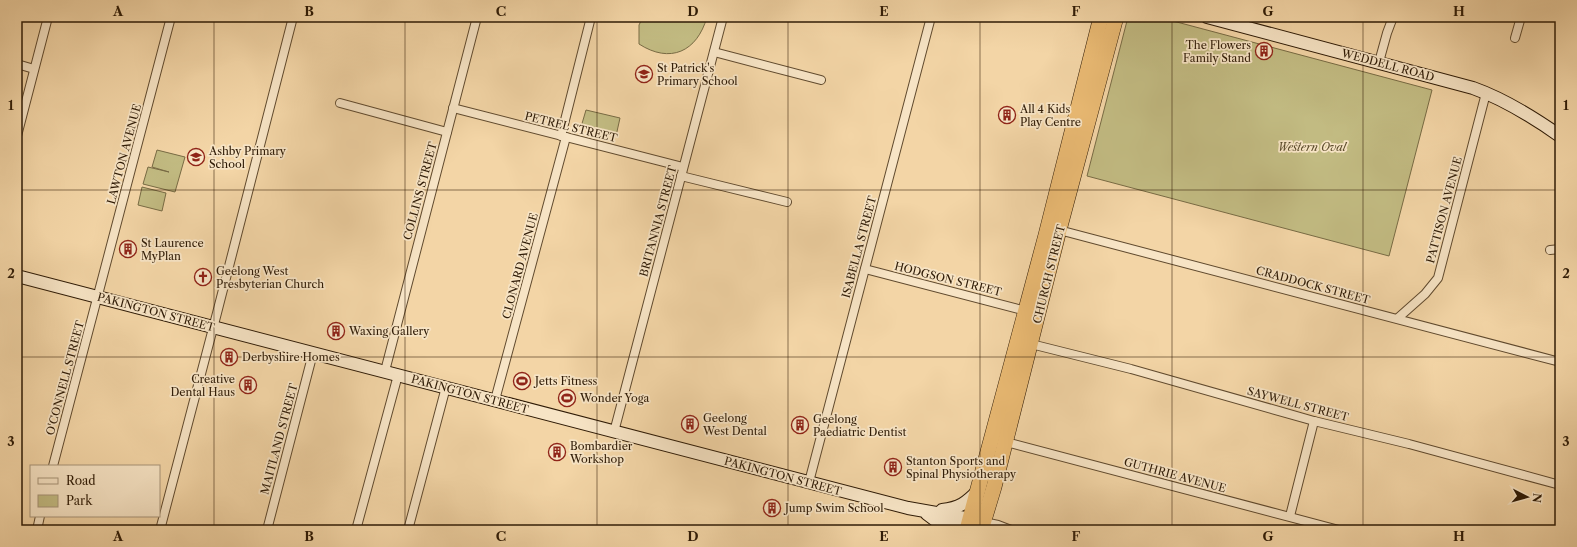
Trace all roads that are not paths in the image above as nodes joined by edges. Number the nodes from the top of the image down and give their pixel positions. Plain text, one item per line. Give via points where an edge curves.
1 (48, 17) edge
2 (171, 17) edge
3 (293, 17) edge
4 (477, 17) edge
5 (592, 17) edge
6 (723, 17) edge
7 (931, 17) edge
8 (1101, 17) edge
9 (1116, 17) edge
10 (1207, 17) edge
11 (1393, 17) edge
12 (1521, 17) edge
13 (1515, 38) dead end
14 (714, 52) junction
15 (1379, 62) junction
16 (17, 64) edge
17 (34, 69) junction
18 (821, 80) dead end
19 (1486, 93) junction
20 (340, 103) dead end
21 (453, 108) junction
22 (20, 109) edge
23 (447, 132) junction
24 (17, 136) edge
25 (563, 136) junction
26 (1560, 136) edge
27 (683, 167) junction
28 (681, 176) junction
29 (787, 202) dead end
30 (1059, 230) junction
31 (1560, 249) edge
32 (1550, 250) dead end
33 (865, 269) junction
34 (17, 276) edge
35 (98, 297) junction
36 (1026, 311) junction
37 (1398, 318) junction
38 (214, 327) junction
39 (1031, 344) junction
40 (313, 353) junction
41 (1560, 362) edge
42 (385, 371) junction
43 (398, 375) junction
44 (446, 388) junction
45 (495, 400) junction
46 (1314, 420) junction
47 (614, 432) junction
48 (1006, 442) junction
49 (54, 465) edge
50 (809, 482) junction
51 (1560, 485) edge
52 (979, 490) junction
53 (922, 512) junction
54 (1290, 516) junction
55 (40, 517) edge
56 (977, 527) edge
57 (37, 530) edge
58 (160, 530) edge
59 (267, 530) edge
60 (356, 530) edge
61 (408, 530) edge
62 (1011, 530) edge
63 (1339, 530) edge

1 - 17 street
2 - 35 street, LAWTON AVENUE
3 - 38 street
4 - 21 street, COLLINS STREET
5 - 25 street, CLONARD AVENUE
6 - 14 street, BRITANNIA STREET
7 - 33 street, ISABELLA STREET
8 - 36 highway, CHURCH STREET
9 - 30 highway, CHURCH STREET
10 - 15 street, WEDDELL ROAD
11 - 15 street
12 - 13 street
14 - 18 street
14 - 27 street, BRITANNIA STREET
15 - 19 street, WEDDELL ROAD
16 - 17 street
17 - 22 street
19 - 26 street, WEDDELL ROAD via 1530,116
19 - 37 street, PATTISON AVENUE via 1438,278 1425,294
20 - 23 street
21 - 23 street, COLLINS STREET
21 - 25 street, PETREL STREET
22 - 24 street
23 - 42 street, COLLINS STREET
25 - 27 street, PETREL STREET
25 - 45 street, CLONARD AVENUE
27 - 28 street, BRITANNIA STREET
28 - 29 street
28 - 47 street, BRITANNIA STREET
30 - 37 street, CRADDOCK STREET
30 - 39 highway, CHURCH STREET
31 - 32 street
33 - 36 street, HODGSON STREET
33 - 50 street, ISABELLA STREET
34 - 35 street, PAKINGTON STREET
35 - 38 street, PAKINGTON STREET
35 - 49 street, O'CONNELL STREET
36 - 52 highway, CHURCH STREET
37 - 41 street, CRADDOCK STREET
38 - 40 street, PAKINGTON STREET
38 - 58 street
39 - 46 street, SAYWELL STREET
39 - 48 highway, CHURCH STREET
40 - 42 street, PAKINGTON STREET
40 - 59 street, MAITLAND STREET
42 - 43 street, PAKINGTON STREET
43 - 44 street, PAKINGTON STREET
43 - 60 street
44 - 45 street, PAKINGTON STREET
44 - 61 street
45 - 47 street, PAKINGTON STREET
46 - 51 street, SAYWELL STREET
46 - 54 street
47 - 50 street, PAKINGTON STREET
48 - 54 street, GUTHRIE AVENUE
48 - 56 highway, CHURCH STREET
50 - 53 street, PAKINGTON STREET
52 - 53 street via 959,506
52 - 56 highway, CHURCH STREET
53 - 56 street, PAKINGTON STREET via 935,520
54 - 63 street, GUTHRIE AVENUE
55 - 57 street
56 - 62 street via 995,524

